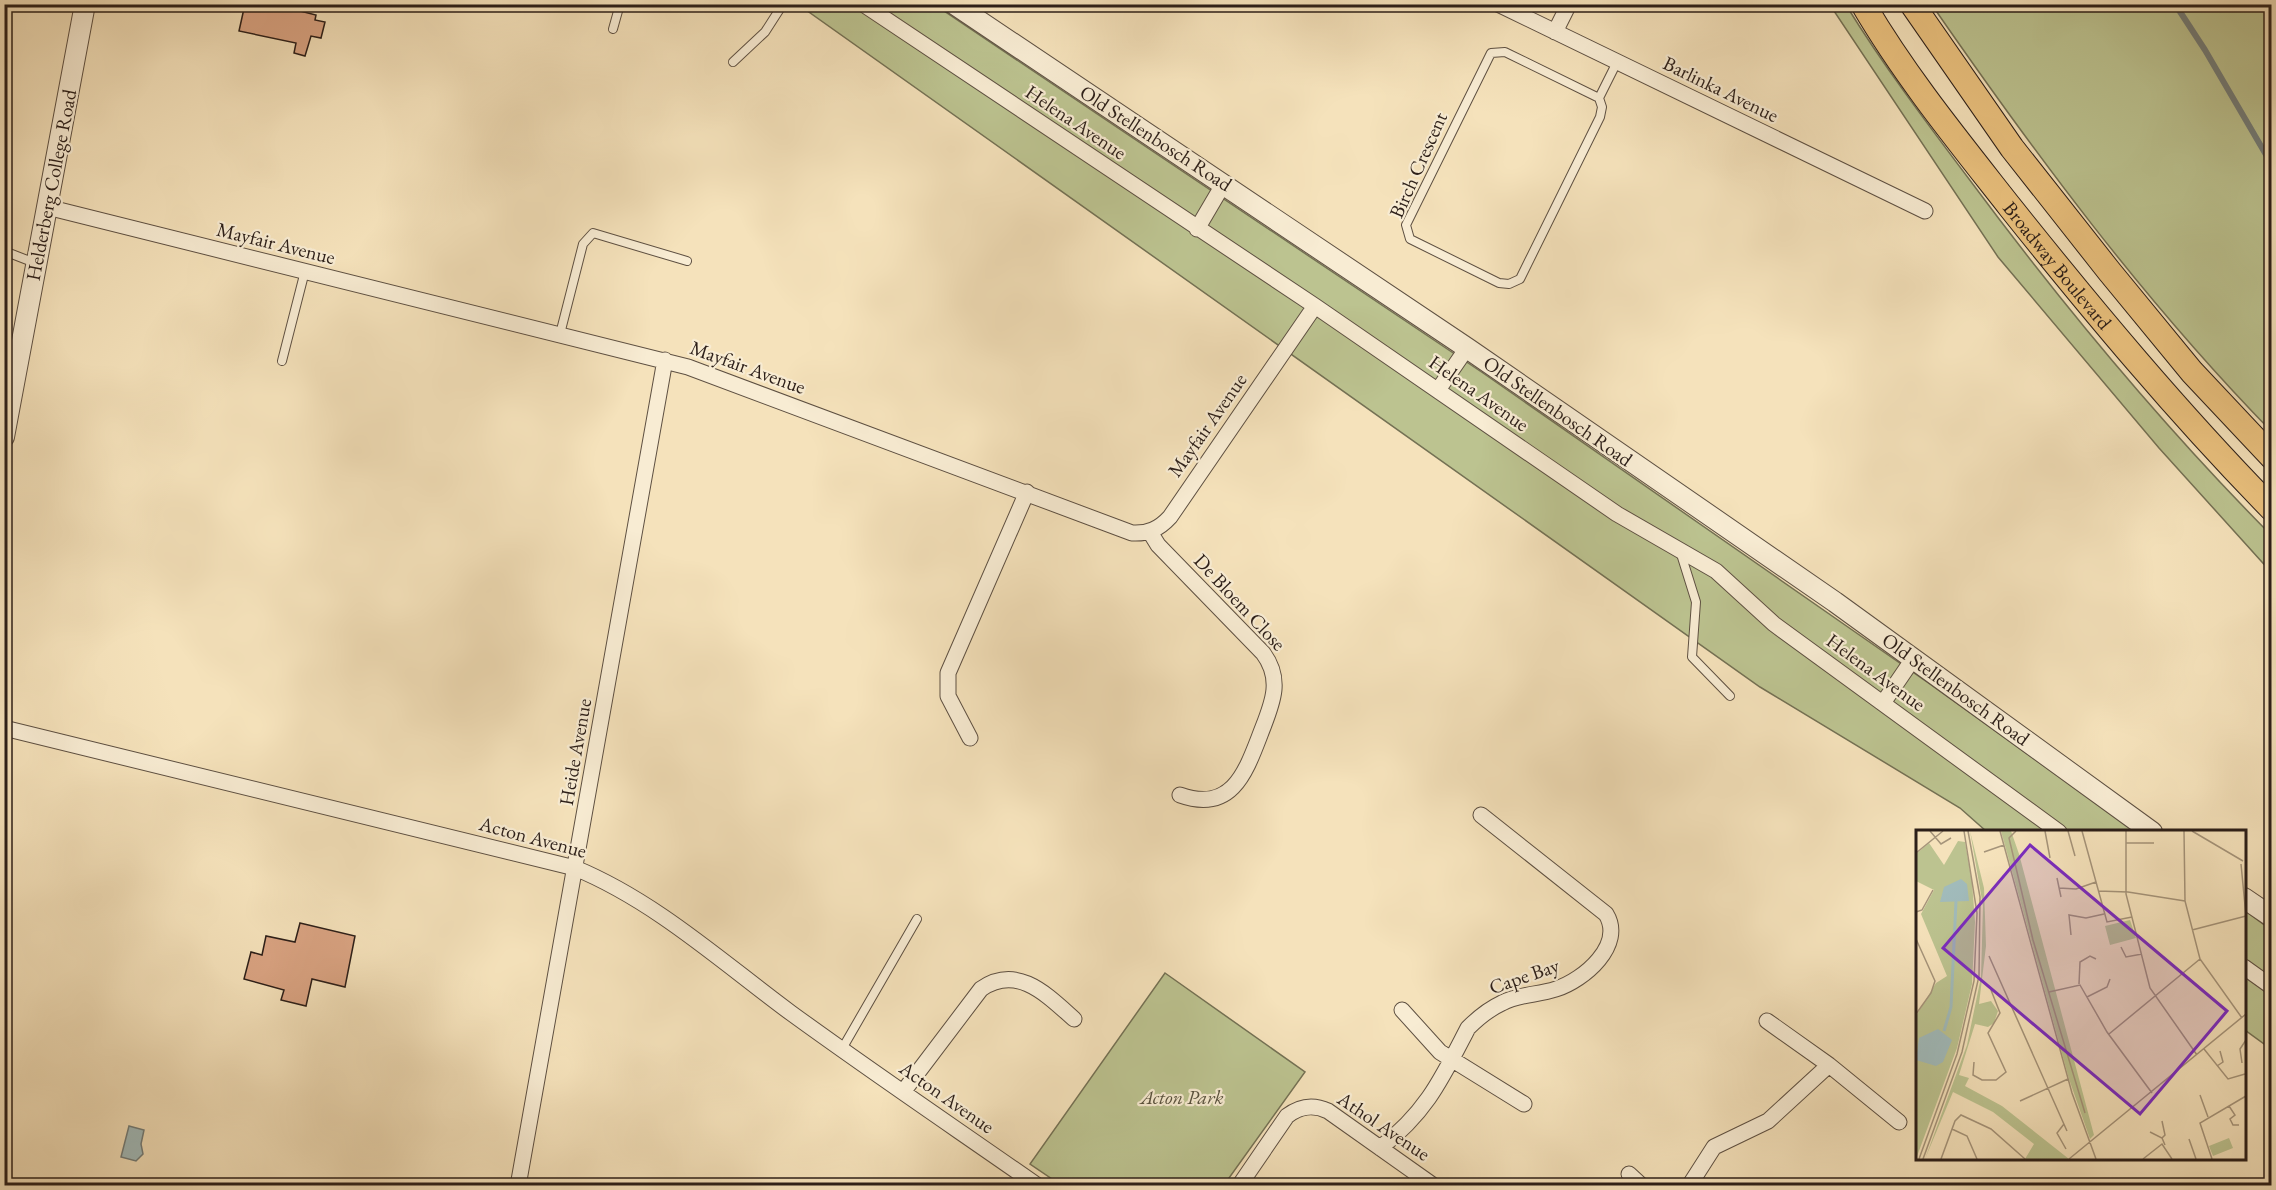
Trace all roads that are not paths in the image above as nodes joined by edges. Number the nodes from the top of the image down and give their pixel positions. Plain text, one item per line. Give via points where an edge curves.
1 (85, 4) edge
2 (620, 4) edge
3 (783, 4) edge
4 (863, 4) edge
5 (954, 4) edge
6 (1498, 4) edge
7 (1569, 4) edge
8 (1863, 4) edge
9 (1912, 4) edge
10 (613, 29) dead end
11 (1555, 32) junction
12 (733, 62) dead end
13 (1617, 62) junction
14 (1599, 98) junction
15 (1224, 183) junction
16 (47, 207) junction
17 (1925, 211) dead end
18 (1197, 229) junction
19 (4, 251) edge
20 (687, 261) dead end
21 (37, 263) junction
22 (305, 272) junction
23 (1315, 306) junction
24 (560, 334) junction
25 (1467, 348) junction
26 (665, 360) junction
27 (282, 362) dead end
28 (1438, 390) junction
29 (4, 437) edge
30 (2271, 457) edge
31 (1027, 492) junction
32 (2271, 509) edge
33 (1150, 532) junction
34 (1681, 552) junction
35 (1913, 658) junction
36 (1730, 696) dead end
37 (1884, 703) junction
38 (4, 728) edge
39 (970, 738) dead end
40 (1180, 795) dead end
41 (1481, 815) dead end
42 (2058, 830) edge
43 (2151, 830) edge
44 (575, 868) junction
45 (2246, 899) edge
46 (2271, 917) edge
47 (917, 919) dead end
48 (2246, 968) edge
49 (2271, 987) edge
50 (1402, 1010) dead end
51 (1074, 1018) dead end
52 (1767, 1021) dead end
53 (842, 1049) junction
54 (1452, 1059) junction
55 (1829, 1065) junction
56 (903, 1092) junction
57 (1524, 1104) dead end
58 (1899, 1122) dead end
59 (1380, 1148) junction
60 (1629, 1174) dead end
61 (518, 1185) edge
62 (1038, 1185) edge
63 (1239, 1185) edge
64 (1434, 1185) edge
65 (1642, 1185) edge
66 (1689, 1185) edge

1 - 16 street, Helderberg College Road
2 - 10 lane
3 - 12 lane via 765,32
4 - 18 street, Helena Avenue
5 - 15 street, Old Stellenbosch Road
6 - 11 street, Barlinka Avenue
7 - 11 street
8 - 32 main road, Broadway Boulevard via 1961,145 2057,266 2157,387
9 - 30 main road, Broadway Boulevard via 2012,148 2109,271 2192,372
11 - 13 street, Barlinka Avenue
13 - 14 lane, Birch Crescent
13 - 17 street, Barlinka Avenue
14 - 14 lane, Birch Crescent via 1600,117 1520,279 1499,283 1410,239 1408,221 1491,53 1506,52
15 - 18 street
15 - 25 street, Old Stellenbosch Road
16 - 21 street, Helderberg College Road
16 - 22 street, Mayfair Avenue
18 - 23 street, Helena Avenue
19 - 21 lane
20 - 24 lane via 593,233 583,244
21 - 29 street, Helderberg College Road
22 - 24 street, Mayfair Avenue
22 - 27 lane
23 - 28 street, Helena Avenue
23 - 33 street, Mayfair Avenue via 1170,517
24 - 26 street, Mayfair Avenue
25 - 28 street
25 - 35 street, Old Stellenbosch Road
26 - 31 street, Mayfair Avenue
26 - 44 street, Heide Avenue
28 - 34 street, Helena Avenue via 1617,514
31 - 33 street, Mayfair Avenue via 1132,533
31 - 39 street via 948,673 948,696
33 - 40 street, De Bloem Close via 1158,545 1263,653 1272,667 1275,684 1248,766 1236,785 1212,798
34 - 36 lane via 1696,602 1692,657
34 - 37 street, Helena Avenue via 1716,571 1773,624
35 - 37 street
35 - 43 street, Old Stellenbosch Road
37 - 42 street, Helena Avenue
38 - 44 street, Acton Avenue
41 - 54 street, Cape Bay via 1606,914 1612,934 1608,946 1577,978 1556,989 1516,997 1482,1015 1468,1028
44 - 53 street, Acton Avenue via 598,877 651,910
44 - 61 street, Heide Avenue
45 - 46 street
47 - 53 lane
48 - 49 street
50 - 54 street via 1431,1045
51 - 56 street via 1034,987 1006,978 994,980 981,989
52 - 55 street
53 - 56 street, Acton Avenue
54 - 57 street
54 - 59 street, Cape Bay via 1429,1101
55 - 58 street
55 - 66 street via 1768,1121 1714,1147
56 - 62 street, Acton Avenue
59 - 63 street, Athol Avenue via 1328,1111 1304,1107 1287,1116
59 - 64 street, Athol Avenue
60 - 65 street

